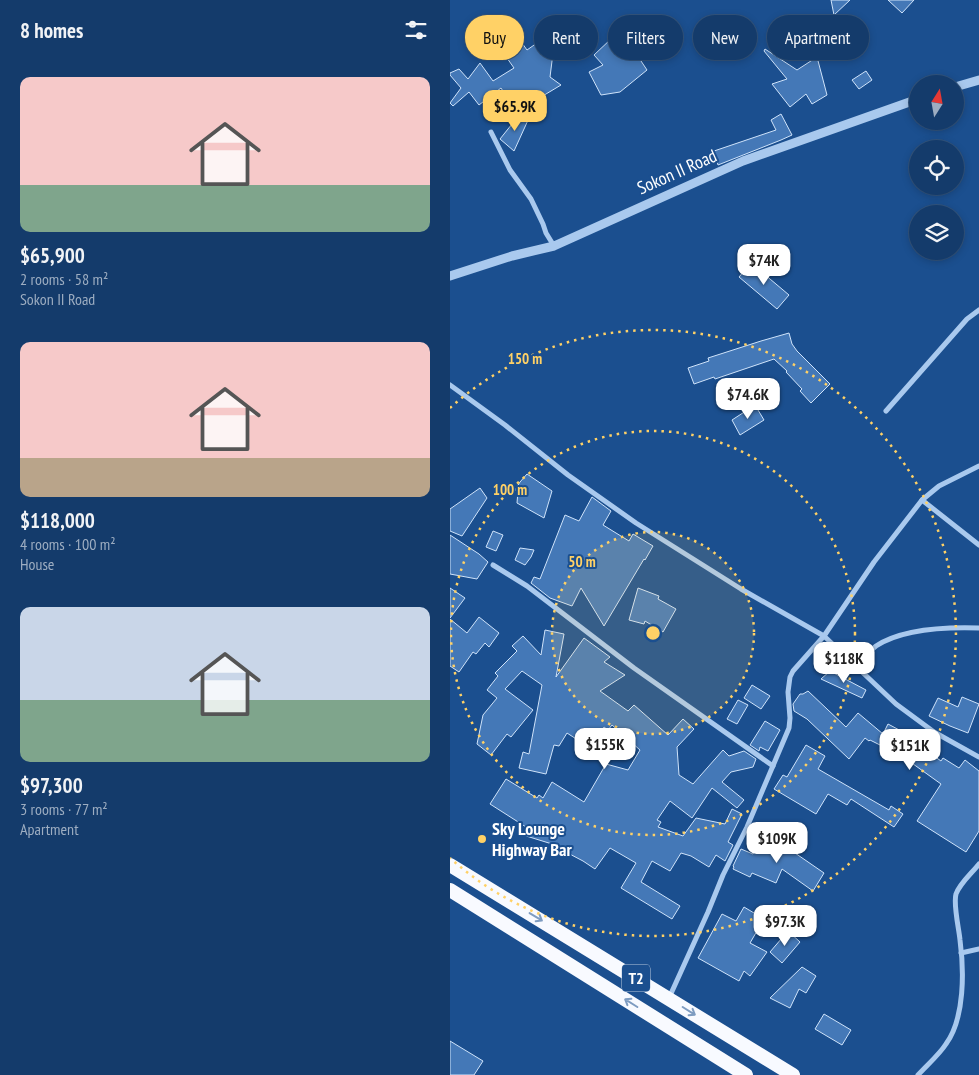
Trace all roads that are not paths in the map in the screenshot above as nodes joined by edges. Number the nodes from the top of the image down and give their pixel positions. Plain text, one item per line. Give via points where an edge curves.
1 (979, 80) edge
2 (964, 84) edge
3 (909, 102) edge
4 (491, 132) dead end
5 (554, 246) junction
6 (450, 276) edge
7 (979, 310) edge
8 (450, 385) edge
9 (886, 411) dead end
10 (979, 466) edge
11 (922, 500) junction
12 (979, 545) edge
13 (493, 565) dead end
14 (979, 628) edge
15 (824, 636) junction
16 (858, 667) junction
17 (979, 757) edge
18 (773, 766) junction
19 (979, 864) edge
20 (450, 865) edge
21 (450, 890) edge
22 (450, 898) edge
23 (505, 898) junction
24 (465, 900) junction
25 (491, 916) junction
26 (979, 949) edge
27 (962, 953) junction
28 (668, 998) junction
29 (746, 1075) edge
30 (793, 1075) edge
31 (918, 1075) edge

1 - 2 street
3 - 5 street, Sokon II Road via 743,161
4 - 5 street via 510,170 531,199
5 - 6 street, Sokon II Road
7 - 9 street via 967,319
8 - 15 street via 636,523
10 - 11 street via 939,486
11 - 12 street
11 - 15 street via 874,562
13 - 18 street via 527,586 634,668
14 - 16 street via 928,630 888,640 875,647
15 - 16 street
15 - 18 street via 790,677 790,718
16 - 17 street via 896,704 934,732
18 - 28 street
19 - 27 street via 956,895
20 - 23 highway, T2
21 - 24 highway, T2
22 - 24 highway
23 - 25 highway
23 -> 28 highway, T2
24 - 25 highway, T2
29 -> 25 highway, T2
26 - 27 street
27 - 31 street via 957,1022 947,1044
28 -> 30 highway, T2

